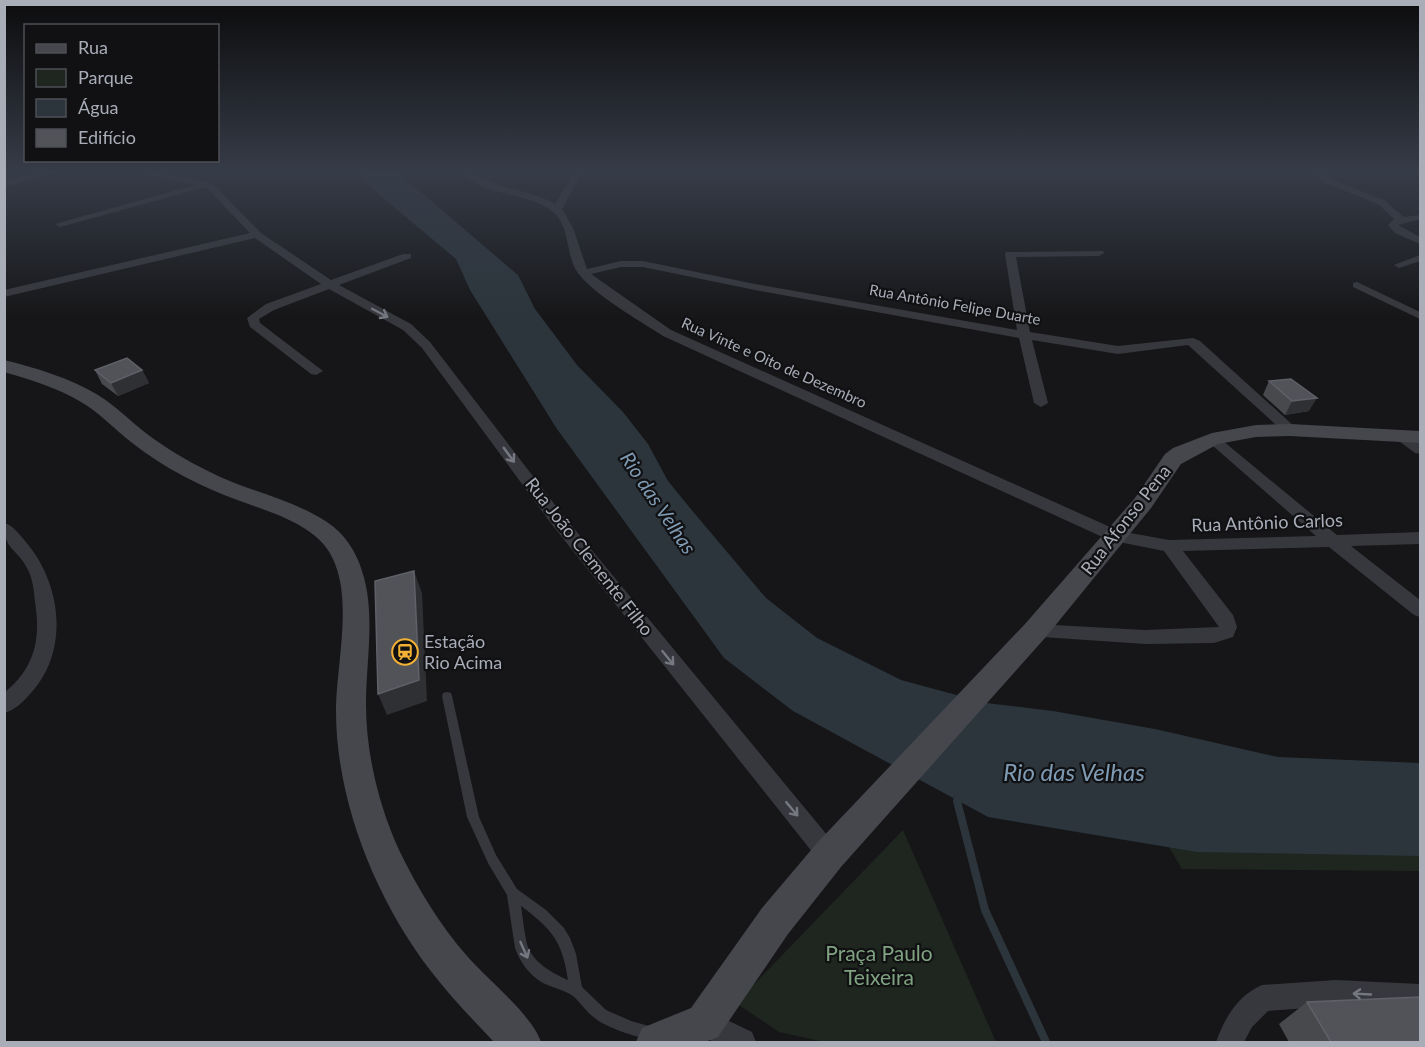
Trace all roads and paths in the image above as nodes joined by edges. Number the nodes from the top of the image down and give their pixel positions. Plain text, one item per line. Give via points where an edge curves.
1 (71, 221) edge
2 (243, 221) edge
3 (564, 221) edge
4 (1398, 221) edge
5 (60, 224) dead end
6 (257, 235) junction
7 (1420, 241) edge
8 (1099, 253) dead end
9 (407, 256) dead end
10 (1420, 258) edge
11 (1399, 265) dead end
12 (583, 273) junction
13 (329, 285) junction
14 (1357, 285) dead end
15 (4, 294) edge
16 (1420, 316) edge
17 (1024, 334) junction
18 (4, 366) edge
19 (316, 371) dead end
20 (1041, 403) dead end
21 (1290, 430) junction
22 (1411, 437) edge
23 (1212, 439) junction
24 (1420, 450) edge
25 (4, 528) edge
26 (1115, 536) junction
27 (1420, 538) edge
28 (1332, 540) junction
29 (1169, 546) junction
30 (1420, 610) edge
31 (1035, 631) junction
32 (447, 696) dead end
33 (4, 705) edge
34 (830, 855) junction
35 (513, 893) junction
36 (576, 990) junction
37 (1420, 997) edge
38 (704, 1023) junction
39 (662, 1039) edge
40 (521, 1042) edge
41 (742, 1042) edge
42 (1230, 1042) edge

1 - 5 street
2 - 6 street, Rua João Clemente Filho
3 - 12 street
4 - 7 street via 1395,228
6 - 13 street, Rua João Clemente Filho
6 - 15 street
8 - 17 street via 1010,254
9 - 13 street
10 - 11 street
12 - 17 street, Rua Antônio Felipe Duarte via 621,264 643,264
12 - 26 street, Rua Vinte e Oito de Dezembro via 667,333
13 - 19 street via 260,311 252,321
13 -> 34 street, Rua João Clemente Filho via 407,327 426,345 556,518
14 - 16 street
17 - 20 street
17 - 21 street, Rua Antônio Felipe Duarte via 1113,349 1191,341
18 - 40 main road via 80,393 146,444 204,478 291,513 328,533 338,544 353,574 353,753 367,807 396,883 434,944
21 - 22 main road, Rua Afonso Pena
21 - 23 main road, Rua Afonso Pena
22 - 24 street
23 - 26 main road, Rua Afonso Pena via 1173,459
23 - 28 street
25 - 33 street via 37,569 48,620 47,646 41,665 20,693
26 - 29 street, Rua Antônio Carlos
26 - 31 main road, Rua Afonso Pena
27 - 28 street, Rua Antônio Carlos
28 - 29 street, Rua Antônio Carlos
28 - 30 street
29 - 31 street via 1226,620 1226,632 1214,636 1144,637
31 - 34 main road, Rua Afonso Pena
32 - 35 lane via 473,817
34 - 38 main road, Rua Afonso Pena via 775,921
35 - 36 lane via 550,920 565,938
35 -> 36 lane via 521,948 531,964 547,978
36 - 39 lane via 601,1015
37 -> 42 street via 1336,993 1262,998 1242,1017
38 - 39 main road
38 - 41 street

